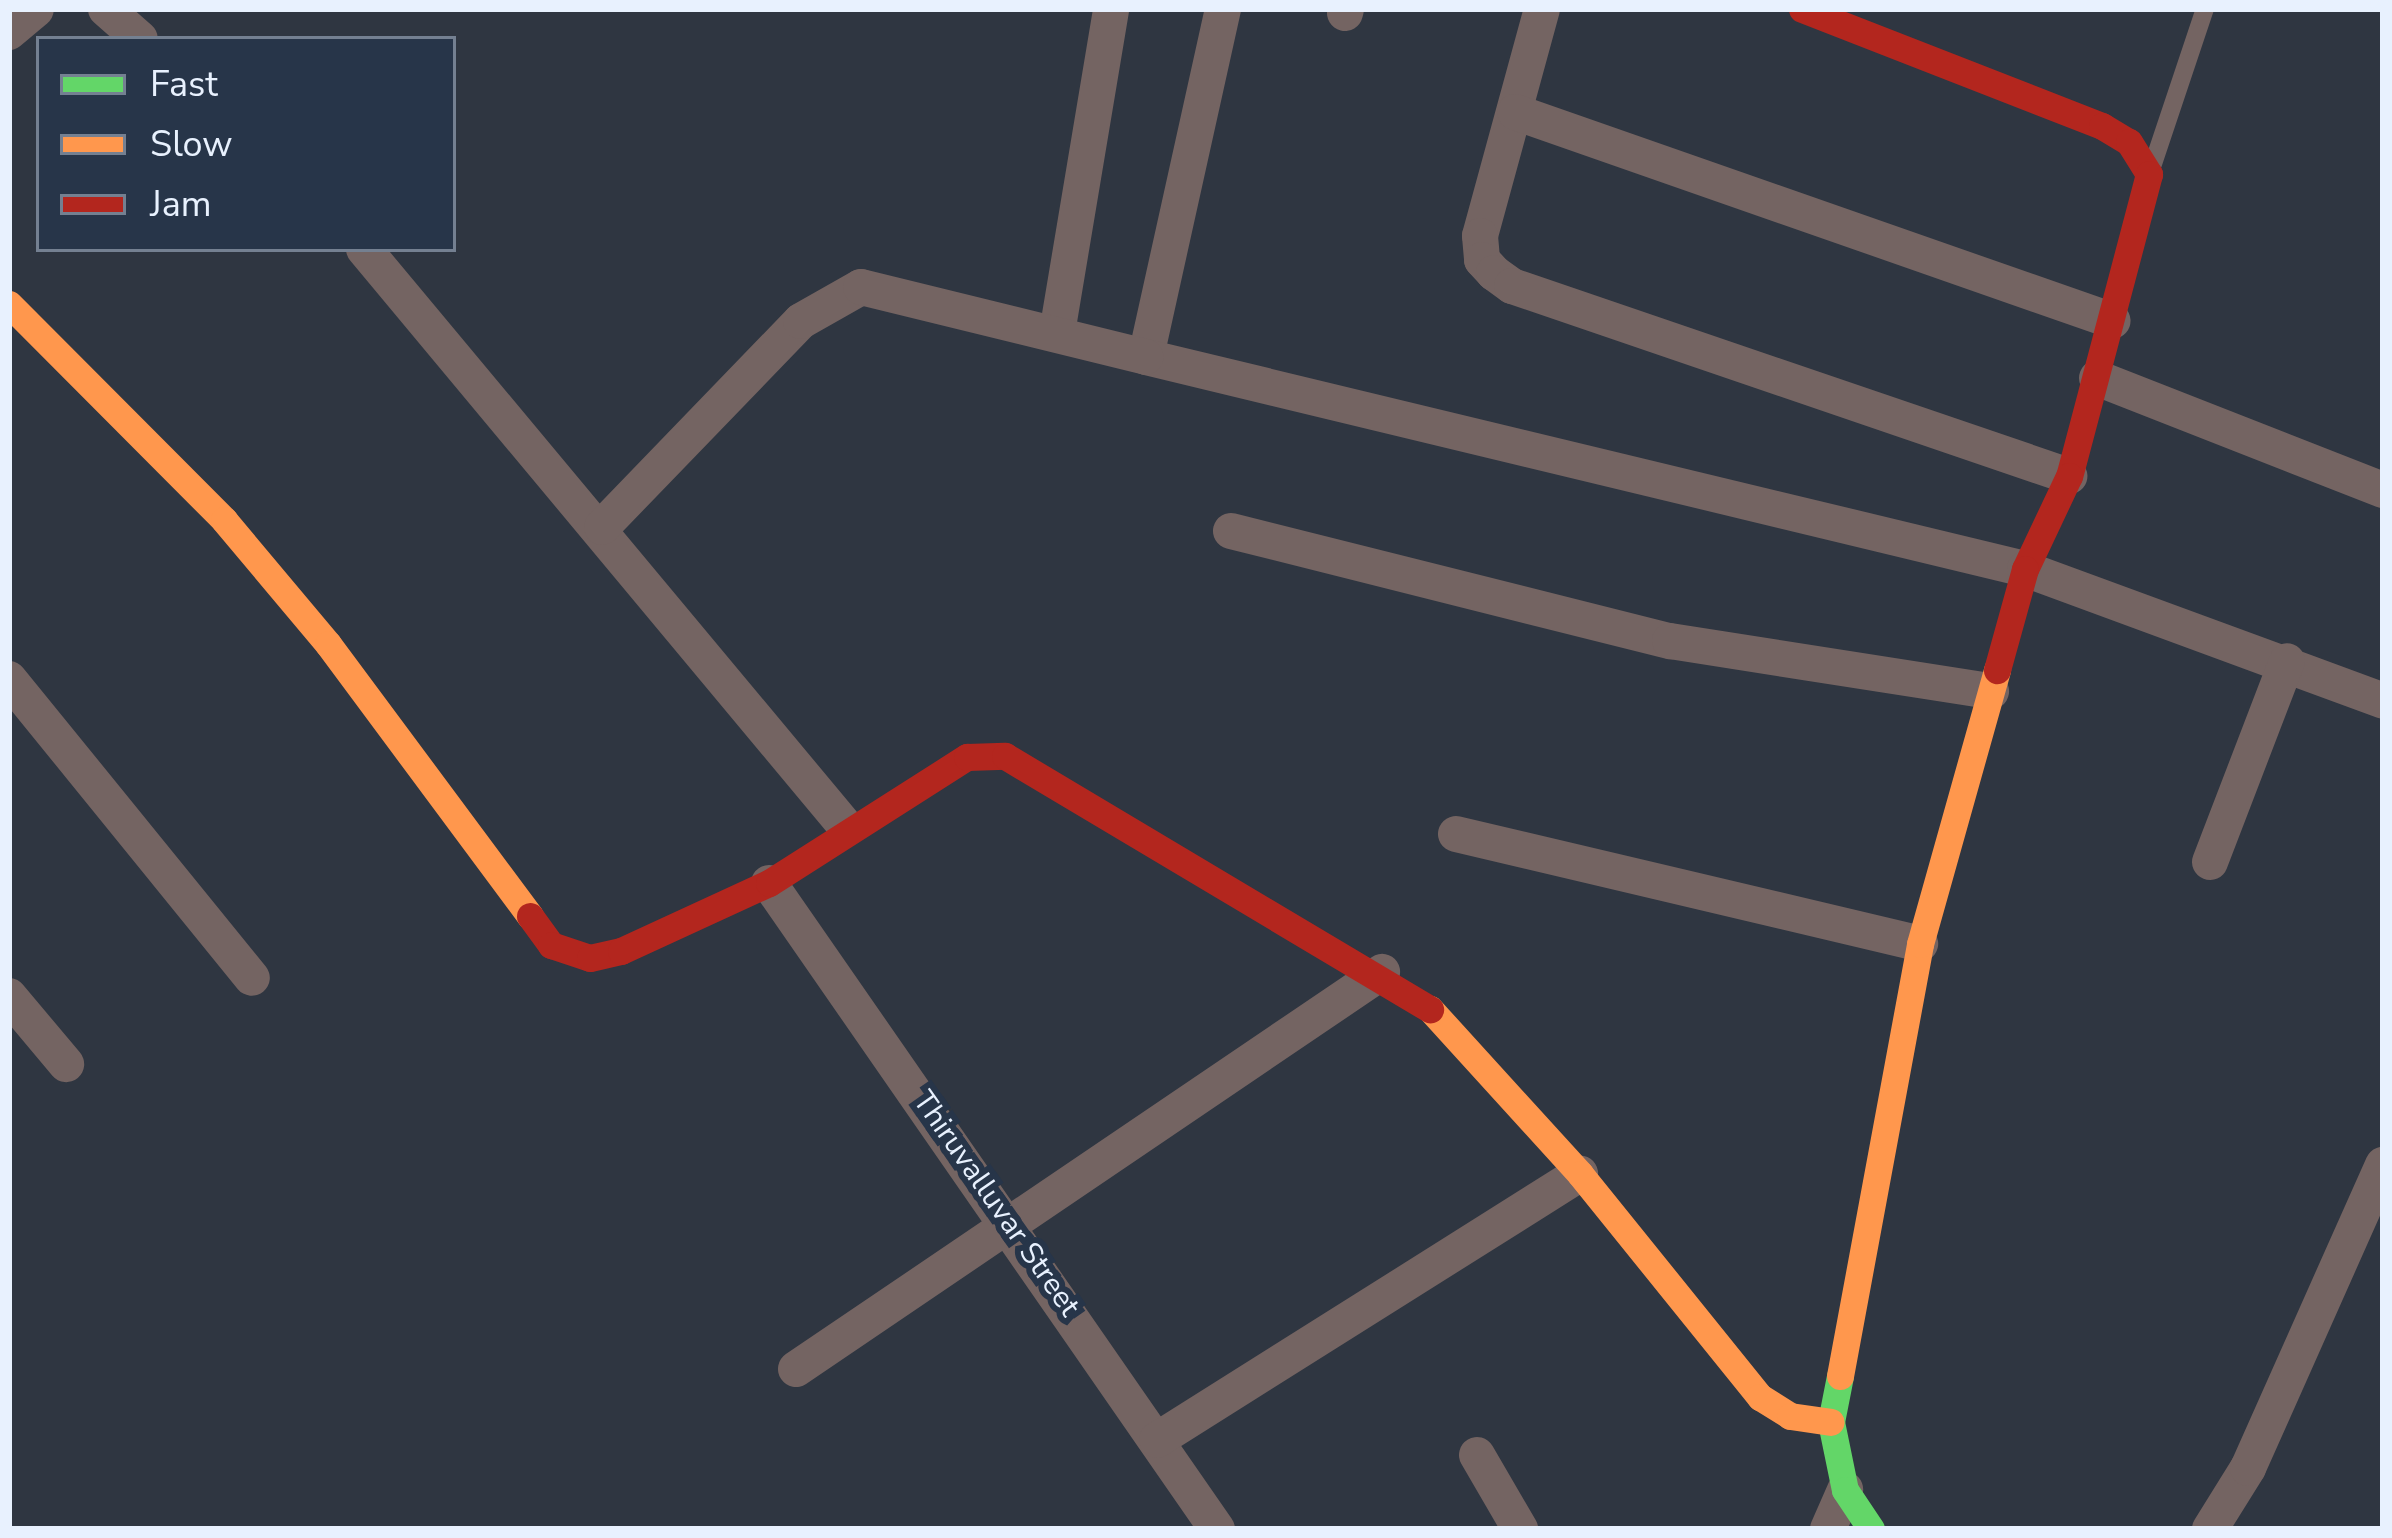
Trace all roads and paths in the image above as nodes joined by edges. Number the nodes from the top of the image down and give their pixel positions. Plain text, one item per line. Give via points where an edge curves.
1 (36, 9) edge
2 (106, 9) edge
3 (1112, 9) edge
4 (1223, 9) edge
5 (1542, 9) edge
6 (1802, 9) edge
7 (2205, 9) edge
8 (9, 32) edge
9 (137, 36) edge
10 (1515, 112) junction
11 (2149, 174) junction
12 (367, 252) edge
13 (9, 304) edge
14 (2113, 320) junction
15 (1057, 333) junction
16 (1146, 357) junction
17 (2097, 378) junction
18 (2069, 476) junction
19 (2383, 490) edge
20 (602, 527) junction
21 (1232, 531) dead end
22 (2026, 568) junction
23 (2287, 661) junction
24 (9, 679) edge
25 (1991, 691) junction
26 (2383, 701) edge
27 (847, 827) junction
28 (1456, 834) dead end
29 (2210, 862) dead end
30 (770, 883) junction
31 (1920, 944) junction
32 (1382, 973) junction
33 (252, 978) dead end
34 (9, 996) edge
35 (67, 1064) dead end
36 (2383, 1165) edge
37 (1580, 1174) junction
38 (1009, 1220) junction
39 (796, 1369) dead end
40 (1831, 1422) junction
41 (1157, 1440) junction
42 (1477, 1455) dead end
43 (1845, 1490) junction
44 (1217, 1529) edge
45 (1520, 1529) edge
46 (1828, 1529) edge
47 (1871, 1529) edge
48 (2210, 1529) edge

1 - 8 street
2 - 9 street
3 - 15 street
4 - 16 street
5 - 10 street
6 - 11 street via 2102,126 2129,142
7 - 11 lane
10 - 14 street
10 - 18 street via 1480,236 1481,260 1512,286
11 - 14 street
12 - 20 street
13 - 30 street via 224,520 328,644 551,946 590,958 621,950
14 - 17 street
15 - 16 street
15 - 20 street via 892,289 861,286 834,296
16 - 22 street
17 - 18 street
17 - 19 street
18 - 22 street
20 - 27 street
21 - 25 street via 1670,641
22 - 23 street
22 - 25 street
23 - 26 street
23 - 29 street
24 - 33 street
25 - 31 street
27 - 30 street
27 - 32 street via 967,757 1005,755
28 - 31 street
30 - 38 street, Thiruvalluvar Street
31 - 40 street
32 - 37 street via 1471,1050
32 - 38 street
34 - 35 street
36 - 48 street via 2248,1468
37 - 40 street via 1760,1396 1790,1416
37 - 41 street
38 - 39 street
38 - 41 street, Thiruvalluvar Street
40 - 43 street
41 - 44 street, Thiruvalluvar Street
42 - 45 street
43 - 46 street
43 - 47 street

